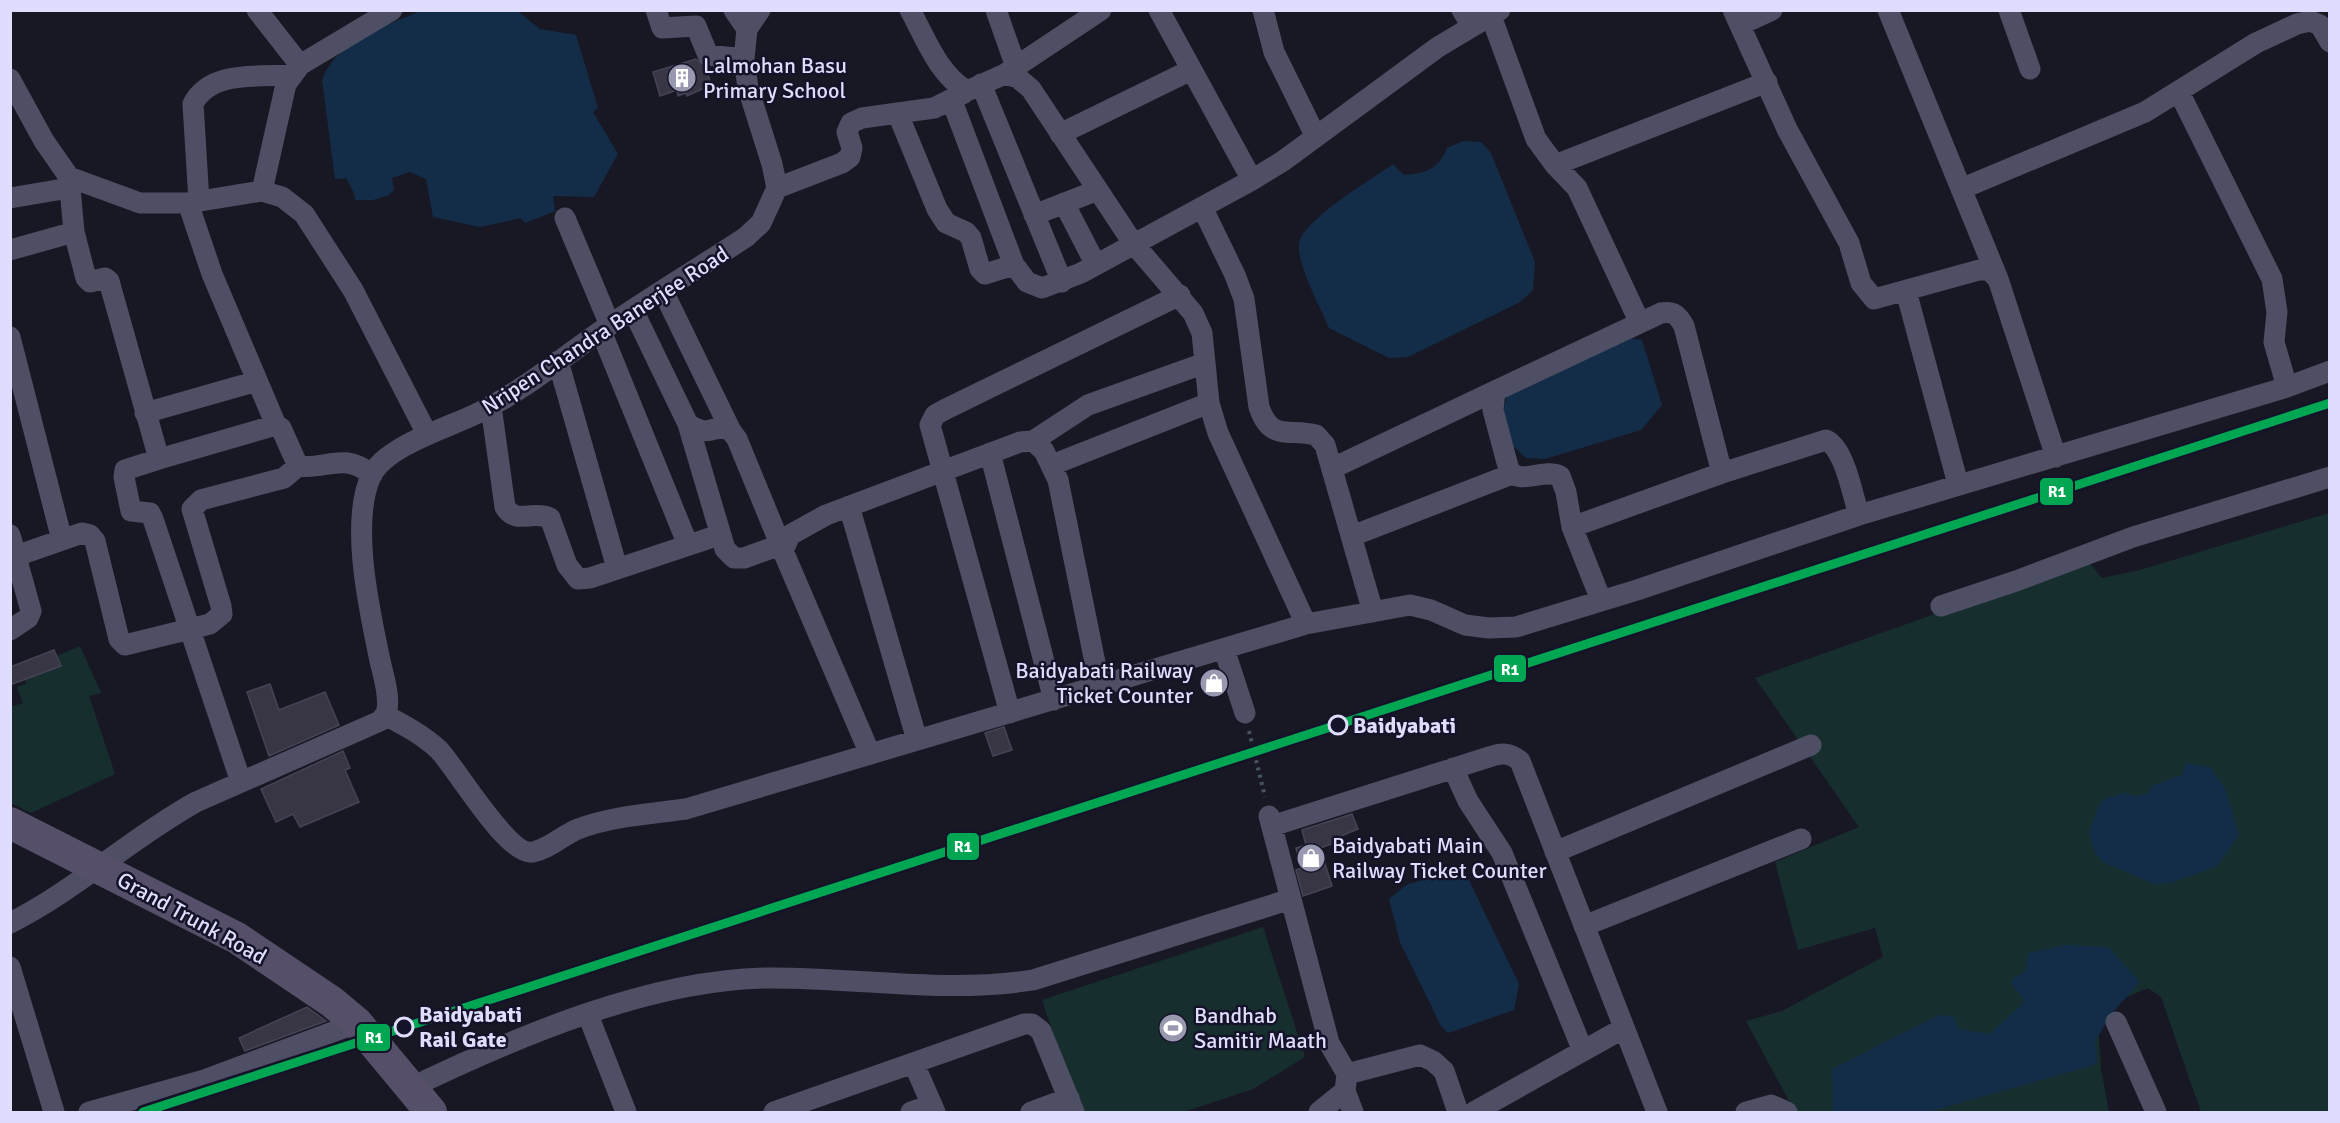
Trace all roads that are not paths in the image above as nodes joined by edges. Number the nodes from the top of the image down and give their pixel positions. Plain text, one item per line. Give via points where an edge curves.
1 (257, 10) edge
2 (392, 10) edge
3 (656, 10) edge
4 (734, 10) edge
5 (760, 10) edge
6 (910, 10) edge
7 (996, 10) edge
8 (1101, 10) edge
9 (1159, 10) edge
10 (1263, 10) edge
11 (1772, 10) edge
12 (1888, 10) edge
13 (2009, 10) edge
14 (1495, 13) edge
15 (1467, 18) edge
16 (1736, 18) edge
17 (747, 29) junction
18 (2330, 42) edge
19 (744, 59) junction
20 (2030, 69) dead end
21 (296, 70) junction
22 (1010, 70) junction
23 (1191, 70) junction
24 (10, 79) edge
25 (1767, 82) junction
26 (967, 92) junction
27 (2180, 92) junction
28 (898, 114) junction
29 (1060, 134) junction
30 (1316, 137) junction
31 (1555, 165) junction
32 (1252, 180) junction
33 (69, 182) junction
34 (777, 188) junction
35 (1961, 189) junction
36 (1098, 190) junction
37 (262, 191) junction
38 (10, 198) edge
39 (194, 202) junction
40 (1064, 203) junction
41 (1202, 207) junction
42 (1034, 214) junction
43 (565, 218) dead end
44 (74, 232) junction
45 (1133, 243) junction
46 (10, 250) edge
47 (1014, 265) junction
48 (1095, 265) junction
49 (1998, 279) junction
50 (1062, 282) junction
51 (663, 291) junction
52 (1906, 291) junction
53 (1180, 295) junction
54 (633, 310) junction
55 (1640, 323) junction
56 (605, 328) junction
57 (10, 337) edge
58 (558, 361) junction
59 (1205, 363) junction
60 (2330, 371) edge
61 (257, 381) junction
62 (2287, 387) junction
63 (1495, 391) junction
64 (1209, 403) junction
65 (491, 406) junction
66 (146, 413) junction
67 (688, 424) junction
68 (276, 425) junction
69 (731, 431) junction
70 (427, 434) junction
71 (1033, 441) junction
72 (990, 453) junction
73 (2056, 457) junction
74 (159, 459) junction
75 (1052, 465) junction
76 (298, 466) junction
77 (1333, 468) junction
78 (943, 472) junction
79 (1722, 473) junction
80 (1512, 474) junction
81 (372, 475) junction
82 (2330, 477) edge
83 (1958, 484) junction
84 (849, 506) junction
85 (1859, 514) junction
86 (1572, 527) junction
87 (10, 535) edge
88 (719, 535) junction
89 (1352, 536) junction
90 (62, 540) junction
91 (688, 545) junction
92 (782, 548) junction
93 (16, 556) junction
94 (618, 568) junction
95 (1601, 600) junction
96 (1941, 606) dead end
97 (1373, 612) junction
98 (1306, 624) junction
99 (10, 630) edge
100 (189, 630) junction
101 (1224, 649) junction
102 (1100, 687) junction
103 (1054, 700) junction
104 (1010, 713) junction
105 (1245, 713) road end
106 (386, 715) junction
107 (917, 740) junction
108 (1811, 746) dead end
109 (870, 754) junction
110 (1454, 768) junction
111 (241, 782) junction
112 (10, 823) edge
113 (1801, 839) dead end
114 (1555, 852) junction
115 (98, 867) junction
116 (1291, 899) junction
117 (10, 923) edge
118 (1584, 926) junction
119 (10, 967) edge
120 (588, 1015) junction
121 (2116, 1022) dead end
122 (357, 1023) junction
123 (1624, 1028) junction
124 (1583, 1051) junction
125 (914, 1064) junction
126 (1346, 1083) junction
127 (412, 1087) junction
128 (1071, 1105) edge
129 (933, 1109) edge
130 (54, 1113) edge
131 (90, 1113) edge
132 (431, 1113) edge
133 (626, 1113) edge
134 (774, 1113) edge
135 (911, 1113) edge
136 (1031, 1113) edge
137 (1319, 1113) edge
138 (1353, 1113) edge
139 (1458, 1113) edge
140 (1474, 1113) edge
141 (1657, 1113) edge
142 (1746, 1113) edge
143 (1787, 1113) edge
144 (2156, 1113) edge

1 - 21 street
2 - 21 street
3 - 19 street via 662,28 696,26 708,55
4 - 17 street
5 - 17 street
6 - 26 street via 940,65
7 - 22 street
8 - 22 street
9 - 23 street
10 - 30 street via 1274,51
11 - 16 street
12 - 35 street
13 - 20 street
14 - 15 street
14 - 31 street via 1536,139
15 - 30 street
16 - 25 street
17 - 19 street
18 - 27 street via 2320,25 2310,21 2296,24 2256,43
19 - 34 street via 748,88
21 - 37 street via 286,84
21 - 39 street via 221,80 199,93 193,104
22 - 26 street
22 - 29 street via 1030,89
23 - 29 street
23 - 32 street
24 - 33 street
25 - 31 street
25 - 52 street via 1849,243 1860,283 1874,299
26 - 28 street via 934,108
26 - 42 street
26 - 47 street
27 - 35 street via 2124,121
27 - 62 street via 2272,279 2276,297 2274,342
28 - 34 street via 851,123 847,132 852,148 850,157
28 - 47 street via 938,209 946,223 971,238 980,269 993,274
29 - 36 street
30 - 32 street
31 - 55 street via 1577,188
32 - 41 street
33 - 38 street
33 - 39 street via 140,203
33 - 44 street
34 - 51 street, Nripen Chandra Banerjee Road via 761,223 746,237
35 - 49 street
36 - 40 street
36 - 45 street
37 - 39 street
37 - 70 street via 282,197 304,214 353,290
39 - 61 street via 212,274
40 - 42 street
40 - 48 street
41 - 45 street
41 - 77 street via 1244,299 1263,419 1271,429 1283,434 1316,435 1325,445
42 - 50 street
43 - 56 street
44 - 46 street
44 - 66 street via 87,281 109,281
45 - 48 street
45 - 53 street
47 - 50 street via 1027,282 1042,288
48 - 50 street
49 - 52 street via 1989,270 1979,270
49 - 73 street
51 - 54 street, Nripen Chandra Banerjee Road
51 - 69 street
52 - 83 street
53 - 59 street via 1202,333
53 - 78 street via 935,415 930,425
54 - 56 street, Nripen Chandra Banerjee Road
54 - 67 street
55 - 63 street
55 - 79 street via 1670,311 1678,315
56 - 58 street, Nripen Chandra Banerjee Road
56 - 91 street
57 - 90 street
58 - 65 street, Nripen Chandra Banerjee Road
58 - 94 street
59 - 64 street
59 - 71 street via 1088,405
60 - 62 street
61 - 66 street
61 - 68 street
62 - 73 street
63 - 77 street
63 - 80 street via 1493,410
64 - 75 street
64 - 98 street via 1218,433
65 - 70 street, Nripen Chandra Banerjee Road
65 - 94 street via 509,514 518,518 541,513 550,518 567,565 578,579
66 - 74 street
67 - 69 street via 698,431 721,427
67 - 88 street
68 - 74 street
68 - 76 street
69 - 92 street
70 - 81 street, Nripen Chandra Banerjee Road via 399,450
71 - 72 street
71 - 75 street
72 - 78 street
72 - 103 street
73 - 83 street
74 - 100 street via 125,470 128,504 131,511 150,513 153,519
75 - 102 street
76 - 81 street via 343,461
76 - 100 street via 284,478 192,508 222,614 210,624
77 - 89 street
78 - 84 street
78 - 104 street
79 - 85 street via 1826,440 1840,453
79 - 86 street
80 - 86 street via 1524,478 1552,472 1560,476
80 - 89 street
81 - 106 street via 365,500 364,563
82 - 96 street via 2133,537
83 - 85 street
84 - 92 street via 790,536
84 - 107 street
85 - 95 street
86 - 95 street
87 - 93 street
88 - 91 street
88 - 92 street via 734,558
89 - 97 street
90 - 93 street
90 - 100 street via 81,533 95,541 122,643
91 - 94 street
92 - 109 street
93 - 99 street via 31,611 28,618
95 - 97 street via 1516,627 1466,625 1410,605
97 - 98 street
98 - 101 street
100 - 111 street
101 - 102 street
101 - 105 street
102 - 103 street
103 - 104 street
104 - 107 street
106 - 109 street via 438,749 509,842 532,853 597,823 686,809
106 - 111 street
107 - 109 street
108 - 114 street
110 - 114 street via 1504,753 1520,761
110 - 116 street via 1270,821
110 - 124 street via 1468,801 1502,854
111 - 115 street via 169,818
112 - 115 main road, Grand Trunk Road
113 - 118 street
114 - 118 street
115 - 117 street
115 - 122 main road, Grand Trunk Road via 237,938
116 - 120 street via 1033,980 960,987 737,980 682,988
116 - 126 street via 1329,1043
118 - 123 street
119 - 130 street
120 - 127 street via 519,1038
120 - 133 street
121 - 144 street
122 - 127 main road, Grand Trunk Road
122 - 131 street via 204,1080
123 - 124 street
123 - 141 street
124 - 140 street
125 - 128 street via 1032,1024 1041,1030
125 - 129 street
125 - 134 street
126 - 137 street
126 - 138 street
126 - 139 street via 1420,1055 1444,1071
127 - 132 main road, Grand Trunk Road
128 - 136 street
129 - 135 street
142 - 143 street via 1772,1105

